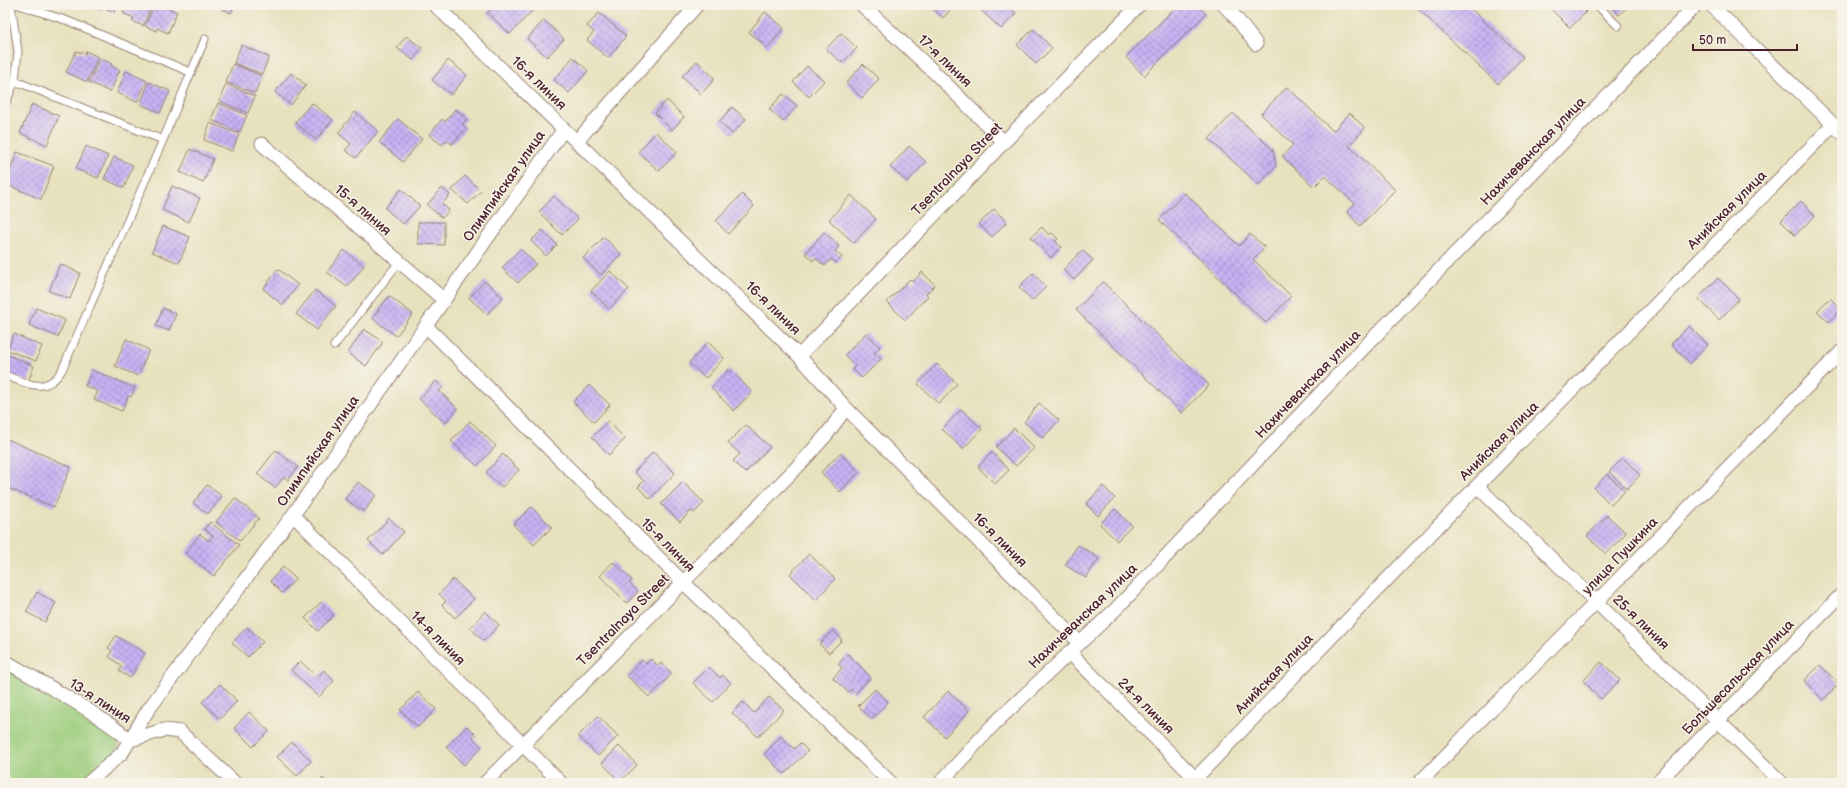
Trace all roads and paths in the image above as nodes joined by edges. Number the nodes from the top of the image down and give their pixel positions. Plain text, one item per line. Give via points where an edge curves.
1 (11, 5) edge
2 (19, 5) edge
3 (435, 5) edge
4 (697, 5) edge
5 (862, 5) edge
6 (1139, 5) edge
7 (1224, 5) edge
8 (1598, 5) edge
9 (1696, 5) edge
10 (1712, 5) edge
11 (13, 17) junction
12 (5, 19) edge
13 (1618, 26) dead end
14 (205, 39) dead end
15 (1256, 44) dead end
16 (190, 72) junction
17 (15, 81) junction
18 (5, 105) edge
19 (564, 129) junction
20 (1838, 129) edge
21 (163, 140) junction
22 (577, 141) junction
23 (1004, 142) junction
24 (262, 144) dead end
25 (399, 262) junction
26 (443, 299) junction
27 (426, 326) junction
28 (334, 346) dead end
29 (1842, 351) edge
30 (799, 356) junction
31 (5, 375) edge
32 (846, 408) junction
33 (1477, 486) junction
34 (293, 515) junction
35 (683, 582) junction
36 (1842, 594) edge
37 (1598, 602) junction
38 (1080, 643) junction
39 (1069, 652) junction
40 (5, 661) edge
41 (1719, 720) junction
42 (130, 740) junction
43 (522, 744) junction
44 (1196, 781) edge
45 (88, 783) edge
46 (235, 783) edge
47 (485, 783) edge
48 (561, 783) edge
49 (891, 783) edge
50 (940, 783) edge
51 (1419, 783) edge
52 (1657, 783) edge
53 (1782, 783) edge

1 - 11 lane
2 - 16 lane via 68,21
3 - 19 street, 16-я линия
4 - 22 street
5 - 23 street, 17-я линия
6 - 23 street, Tsentralnaya Street
7 - 15 street
8 - 13 lane
9 - 38 street, Нахичеванская улица via 1116,609
10 - 20 street
11 - 12 lane
11 - 17 lane via 18,51
14 - 16 lane
16 - 21 lane
17 - 18 lane
17 - 21 lane
19 - 22 street, 16-я линия
19 - 26 street, Олимпийская улица
20 - 33 street, Анийская улица
21 - 31 lane via 57,379 36,386
22 - 30 street, 16-я линия
23 - 30 street, Tsentralnaya Street
24 - 25 street, 15-я линия
25 - 26 street, 15-я линия
25 - 28 lane
26 - 27 street, Олимпийская улица
27 - 34 street, Олимпийская улица
27 - 35 street, 15-я линия
29 - 37 street, улица Пушкина
30 - 32 street, 16-я линия
32 - 35 street, Tsentralnaya Street via 804,460
32 - 38 street, 16-я линия
33 - 37 street, 25-я линия
33 - 44 street, Анийская улица
34 - 42 street, Олимпийская улица via 148,710
34 - 43 street, 14-я линия
35 - 43 street, Tsentralnaya Street
35 - 49 street, 15-я линия
36 - 41 street, Большесальская улица
37 - 41 street, 25-я линия
37 - 51 street, улица Пушкина
38 - 39 street, Нахичеванская улица
39 - 44 street, 24-я линия
39 - 50 street, Нахичеванская улица via 994,724
40 - 42 street, 13-я линия via 85,708
41 - 52 street, Большесальская улица
41 - 53 street, 25-я линия
42 - 45 street, Олимпийская улица via 117,758
42 - 46 street, 13-я линия via 164,730 180,732
43 - 47 street, Tsentralnaya Street
43 - 48 street, 14-я линия

